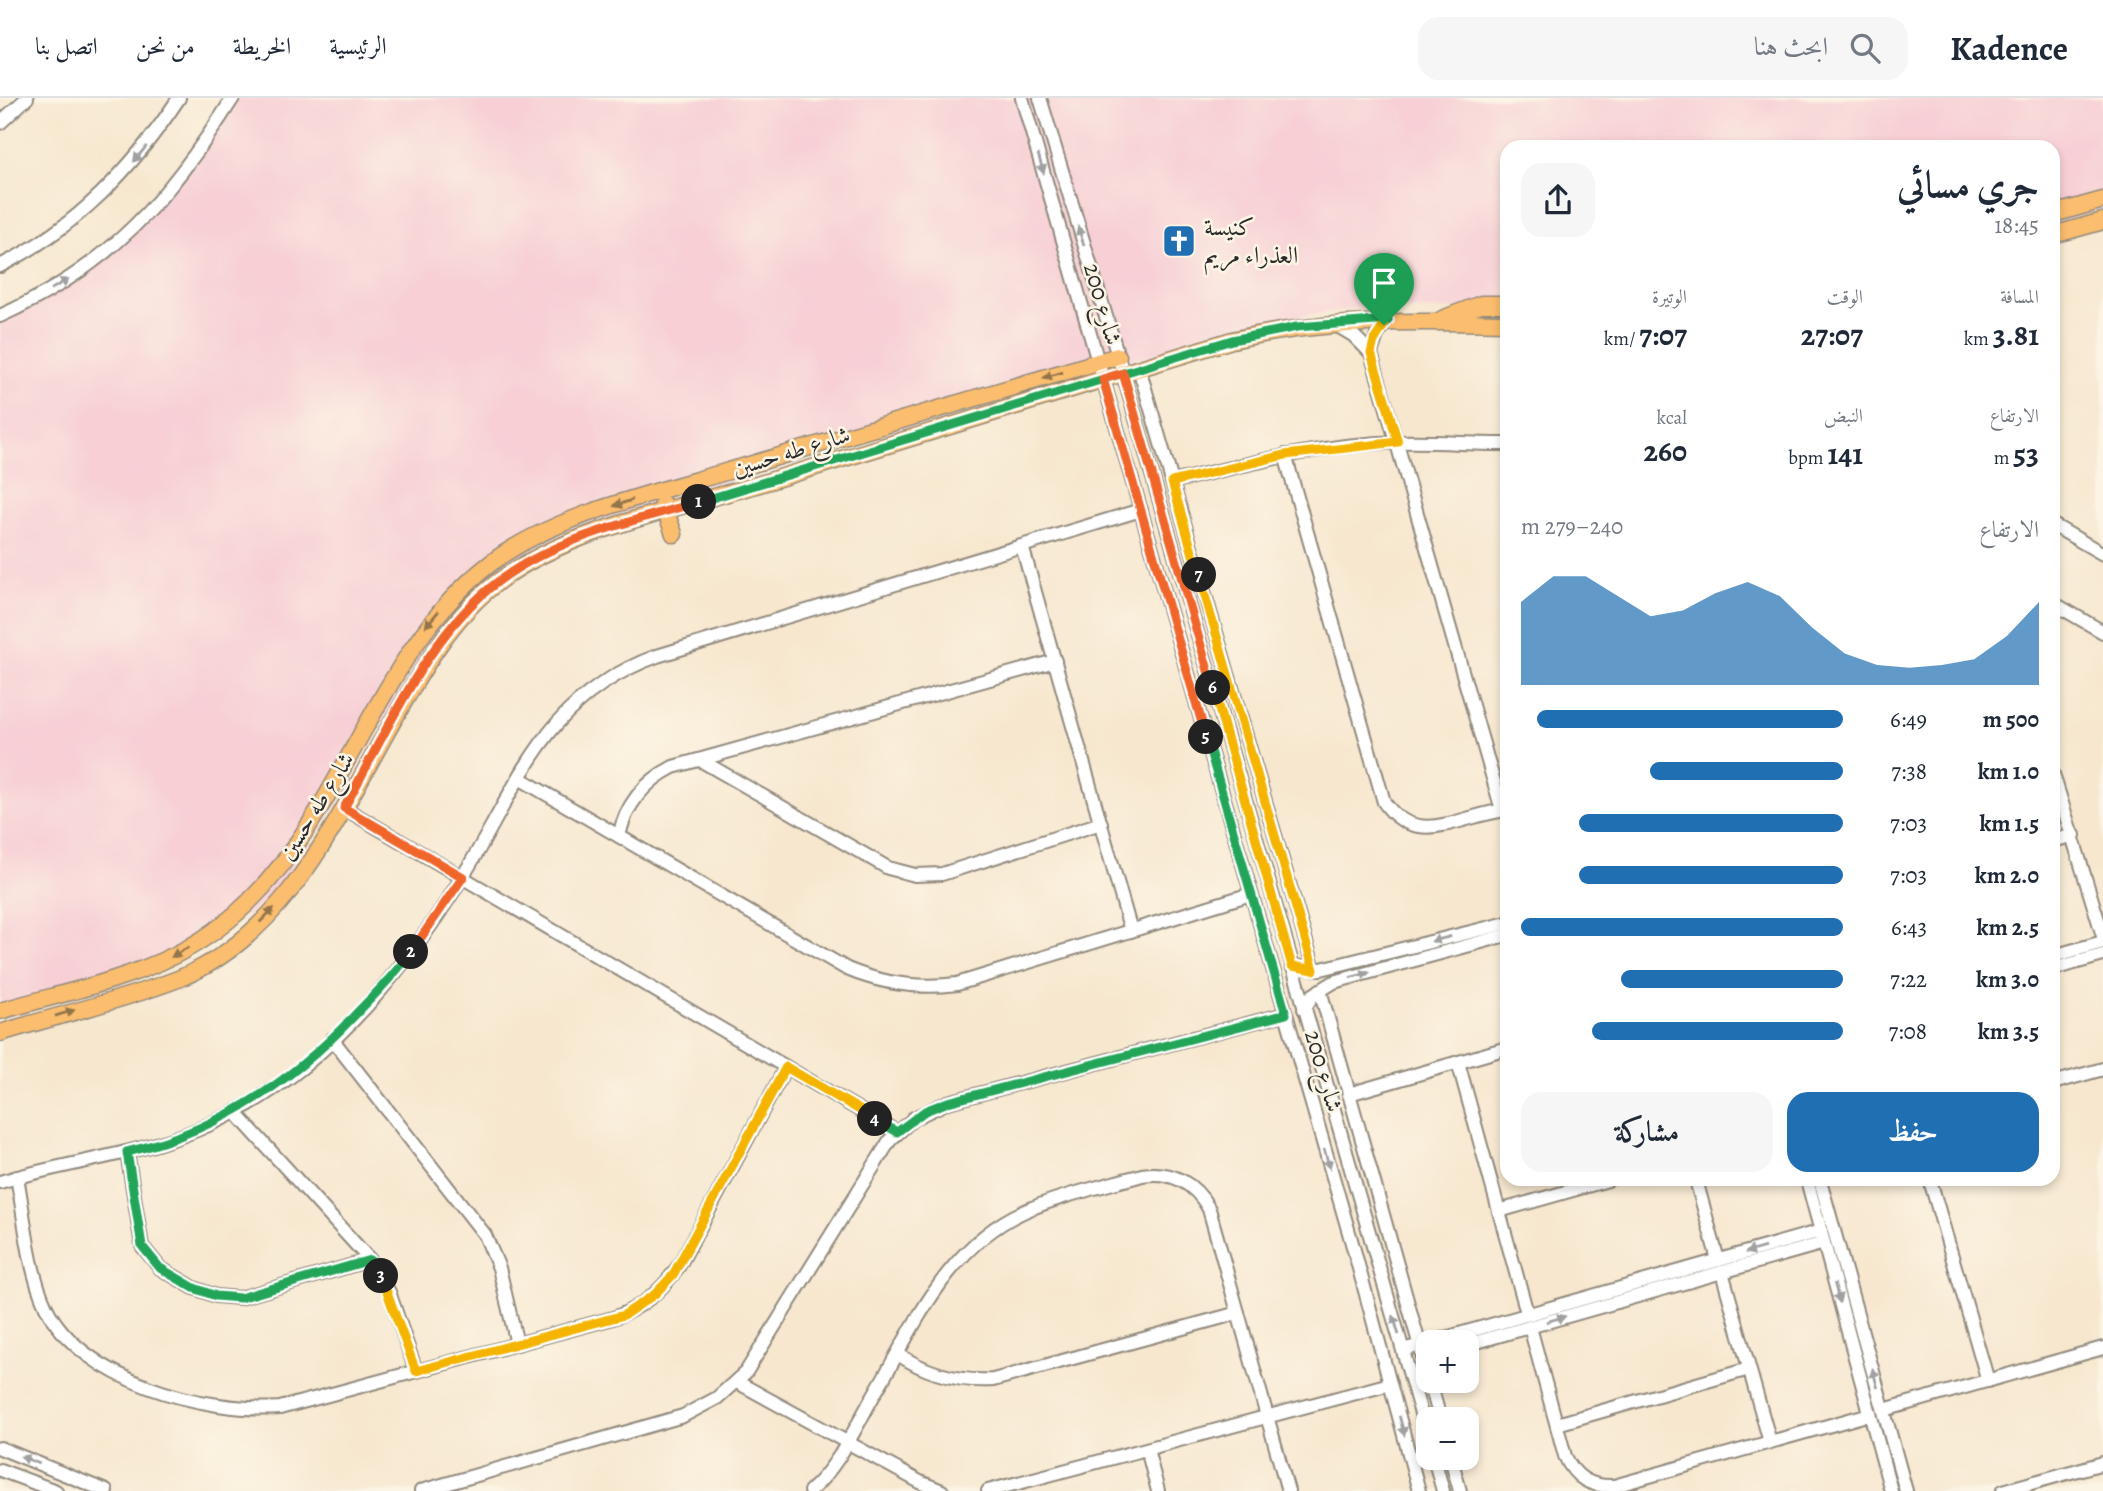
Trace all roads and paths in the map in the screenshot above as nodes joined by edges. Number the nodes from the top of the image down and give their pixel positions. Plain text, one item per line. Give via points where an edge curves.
1 (27, 98) edge
2 (179, 98) edge
3 (233, 98) edge
4 (1022, 98) edge
5 (1040, 98) edge
6 (0, 123) edge
7 (2103, 200) edge
8 (2060, 212) edge
9 (2103, 221) edge
10 (2060, 233) edge
11 (0, 266) edge
12 (1500, 304) edge
13 (0, 316) edge
14 (1388, 320) junction
15 (1438, 321) junction
16 (1331, 323) junction
17 (1500, 323) edge
18 (1371, 353) junction
19 (1118, 356) junction
20 (1098, 362) junction
21 (1131, 371) junction
22 (1103, 379) junction
23 (1398, 442) junction
24 (1500, 444) edge
25 (1285, 455) junction
26 (1172, 482) junction
27 (659, 492) junction
28 (1141, 510) junction
29 (666, 511) junction
30 (2060, 529) edge
31 (674, 534) dead end
32 (1022, 546) junction
33 (2103, 554) edge
34 (2060, 607) edge
35 (2103, 632) edge
36 (1055, 662) junction
37 (700, 760) junction
38 (519, 778) junction
39 (1500, 793) edge
40 (2060, 794) edge
41 (344, 808) junction
42 (1500, 811) edge
43 (1101, 823) junction
44 (2074, 835) junction
45 (618, 836) junction
46 (2060, 839) edge
47 (463, 877) junction
48 (1251, 894) junction
49 (1500, 925) edge
50 (1131, 931) junction
51 (2103, 936) edge
52 (1500, 937) edge
53 (2103, 942) edge
54 (2060, 954) edge
55 (2103, 955) edge
56 (1292, 966) junction
57 (2060, 967) edge
58 (1314, 970) junction
59 (1320, 990) junction
60 (1304, 1009) junction
61 (0, 1011) edge
62 (1286, 1014) junction
63 (0, 1033) edge
64 (332, 1039) junction
65 (1500, 1050) edge
66 (1458, 1062) junction
67 (786, 1067) junction
68 (2103, 1069) edge
69 (2060, 1081) edge
70 (1349, 1094) junction
71 (234, 1112) junction
72 (897, 1132) junction
73 (127, 1152) junction
74 (16, 1177) junction
75 (0, 1182) edge
76 (1588, 1186) edge
77 (1698, 1186) edge
78 (1809, 1186) edge
79 (1822, 1186) edge
80 (1932, 1186) edge
81 (1499, 1212) junction
82 (1822, 1237) junction
83 (370, 1260) junction
84 (1720, 1266) junction
85 (1238, 1313) junction
86 (1529, 1320) junction
87 (1417, 1330) edge
88 (1479, 1335) edge
89 (1479, 1340) edge
90 (517, 1344) junction
91 (2103, 1348) edge
92 (898, 1353) junction
93 (1416, 1353) edge
94 (1404, 1356) junction
95 (1749, 1369) junction
96 (416, 1371) junction
97 (1988, 1381) junction
98 (737, 1382) junction
99 (1390, 1384) junction
100 (1419, 1407) edge
101 (1884, 1410) junction
102 (1870, 1414) junction
103 (1267, 1417) junction
104 (1557, 1424) junction
105 (847, 1442) junction
106 (1770, 1442) junction
107 (0, 1448) edge
108 (1147, 1449) junction
109 (2103, 1462) edge
110 (1437, 1470) edge
111 (1454, 1470) edge
112 (1, 1471) edge
113 (1034, 1485) edge
114 (55, 1491) edge
115 (106, 1491) edge
116 (421, 1491) edge
117 (810, 1491) edge
118 (942, 1491) edge
119 (988, 1491) edge
120 (1158, 1491) edge
121 (1288, 1491) edge
122 (1419, 1491) edge
123 (1443, 1491) edge
124 (1460, 1491) edge
125 (1891, 1491) edge
126 (1906, 1491) edge
127 (2003, 1491) edge

1 - 6 street
2 -> 11 street via 136,159 99,197 59,231
13 -> 3 street via 74,276 130,233 187,167
4 -> 20 street, شارع 200
19 -> 5 street, شارع 200
7 - 8 main road
9 - 10 main road
12 - 15 main road via 1481,304
14 - 15 main road, شارع طه حسين
14 - 16 main road, شارع طه حسين
14 - 18 street
15 - 17 main road, شارع طه حسين
16 - 18 street via 1353,335
16 - 21 main road, شارع طه حسين via 1232,340
18 - 23 street
19 - 20 main road, شارع طه حسين
19 - 21 street, شارع 200
20 - 22 street, شارع 200
20 -> 27 main road, شارع طه حسين
21 - 22 main road, شارع طه حسين
21 - 26 street
21 - 56 street, شارع 200
22 - 28 street, شارع 200
22 - 29 main road, شارع طه حسين
23 - 24 street
23 - 25 street
23 - 39 street
25 - 26 street
25 - 42 street via 1384,802 1402,821 1427,828
26 - 58 street
27 - 29 main road
27 -> 61 main road, شارع طه حسين via 560,525 520,544 490,564 442,608 395,673 287,860 236,915 177,955
28 - 32 street
28 - 48 street, شارع 200
29 - 31 main road
29 - 41 main road, شارع طه حسين via 549,551 514,570 477,599 420,674
30 - 33 street
32 - 36 street
32 - 38 street via 629,667 561,716
34 - 35 street
36 - 37 street
36 - 43 street
37 - 43 street via 906,874 942,874
37 - 45 street via 673,767 646,785 628,808
38 - 45 street
38 - 47 street
40 - 44 street
41 - 47 street
63 -> 41 main road, شارع طه حسين via 178,978 221,955 289,891
43 - 50 street
44 - 46 street
44 - 51 street
45 - 50 street via 847,969 895,984 957,984
47 - 64 street via 390,982
47 - 67 street
48 - 50 street
48 - 62 street, شارع 200
49 -> 58 street
59 -> 52 street via 1334,982
53 - 54 street
55 - 57 street
56 - 58 street
56 - 60 street, شارع 200
59 - 60 street
59 - 70 street
94 -> 60 street, شارع 200
62 - 72 street via 948,1102 925,1111
62 -> 99 street, شارع 200
64 - 71 street via 286,1080
64 - 90 street via 485,1235 499,1268
65 - 66 street
66 - 70 street
66 - 81 street
67 - 72 street
67 - 90 street via 665,1285 624,1315
68 - 69 street
70 - 87 street
71 - 73 street via 181,1136
71 - 83 street
72 - 98 street
73 - 74 street
73 - 83 street via 142,1246 160,1268 194,1288 240,1298
74 - 75 street
74 - 96 street via 37,1283 51,1316 81,1351 127,1377 185,1398 247,1410 280,1408
76 - 81 street
77 - 84 street
78 - 82 street
101 -> 79 street
80 - 97 street
81 - 86 street
82 - 84 street
82 -> 102 street
83 - 96 street via 389,1292
84 - 86 street
84 - 95 street
85 - 92 street via 993,1380 942,1376
85 - 92 street via 1205,1202 1182,1180 1150,1174 1037,1206 994,1228 949,1270
85 - 103 street
86 - 88 street
86 - 89 street
86 - 104 street
90 - 96 street
91 - 97 street
92 - 105 street
93 - 94 street
94 - 100 street, شارع 200
95 - 104 street
95 - 106 street
97 - 101 street
98 - 105 street
98 - 116 street via 683,1416
99 - 103 street
99 -> 122 street, شارع 200
101 - 126 street
102 - 106 street
102 - 125 street
103 - 108 street
103 - 121 street
104 - 106 street via 1570,1467 1589,1483 1601,1486
105 - 117 street
105 - 118 street
115 -> 107 street
108 - 113 street
108 - 120 street
109 - 127 street
110 - 123 street
111 - 124 street
112 - 114 street
113 - 119 street

